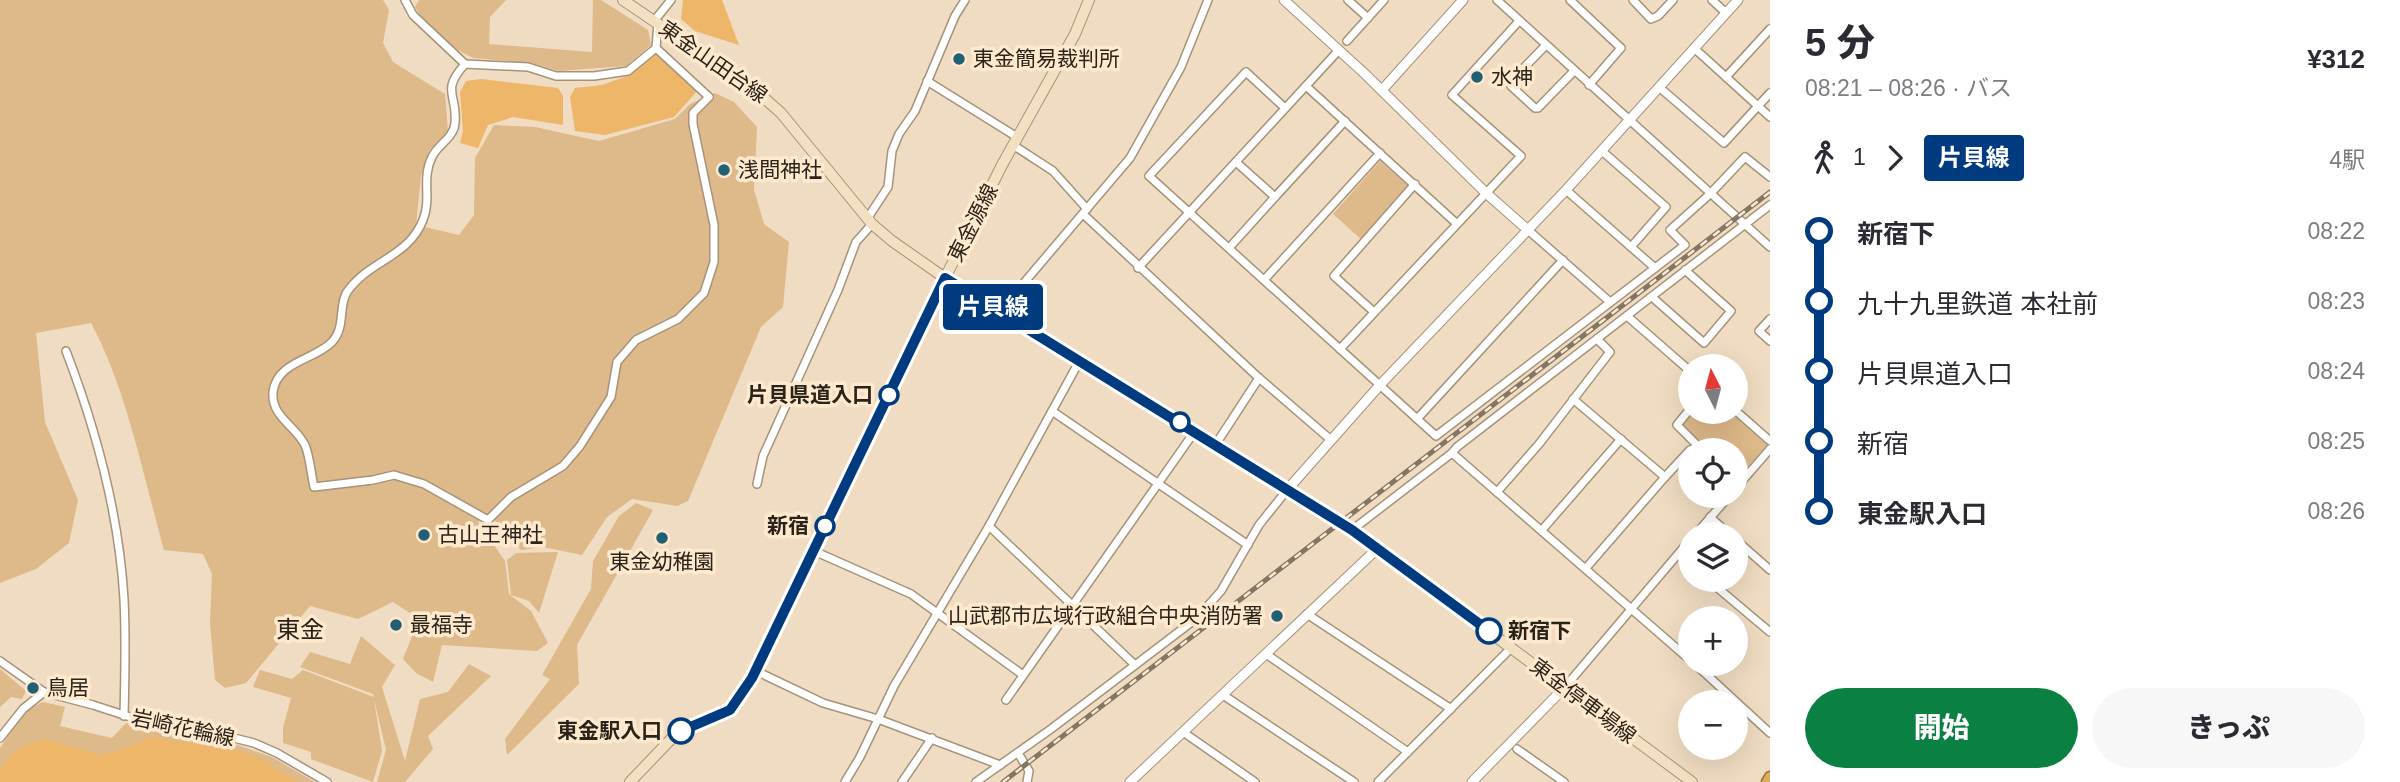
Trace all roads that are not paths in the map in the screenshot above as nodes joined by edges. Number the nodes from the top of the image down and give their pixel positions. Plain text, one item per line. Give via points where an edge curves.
1 (405, 0) edge
2 (623, 0) edge
3 (671, 0) edge
4 (965, 0) edge
5 (1089, 0) edge
6 (1208, 0) edge
7 (1284, 0) edge
8 (1348, 0) edge
9 (1384, 0) edge
10 (1463, 0) edge
11 (1497, 0) edge
12 (1570, 0) edge
13 (1633, 0) edge
14 (1673, 0) edge
15 (1712, 0) edge
16 (1738, 0) edge
17 (1726, 13) junction
18 (1368, 18) junction
19 (1519, 21) junction
20 (656, 22) junction
21 (1770, 29) edge
22 (1347, 41) dead end
23 (1546, 45) junction
24 (656, 48) junction
25 (1694, 48) junction
26 (1339, 50) junction
27 (465, 64) junction
28 (1574, 71) junction
29 (1726, 77) junction
30 (928, 81) junction
31 (1589, 85) junction
32 (1306, 86) junction
33 (1660, 87) junction
34 (1381, 90) junction
35 (1770, 93) edge
36 (1758, 105) junction
37 (1286, 108) junction
38 (1770, 117) edge
39 (1345, 121) junction
40 (1628, 121) junction
41 (1015, 141) junction
42 (1602, 151) junction
43 (1380, 153) junction
44 (1237, 162) junction
45 (1770, 177) edge
46 (1415, 184) junction
47 (1566, 190) junction
48 (1486, 193) junction
49 (1710, 194) junction
50 (1275, 197) junction
51 (1770, 205) edge
52 (1085, 212) junction
53 (1190, 213) junction
54 (869, 221) junction
55 (1456, 223) junction
56 (1744, 224) junction
57 (1528, 230) junction
58 (1630, 247) junction
59 (1770, 247) edge
60 (1229, 248) junction
61 (1563, 260) junction
62 (1138, 268) junction
63 (1655, 268) junction
64 (1685, 270) junction
65 (945, 278) junction
66 (1264, 280) junction
67 (1652, 296) junction
68 (1610, 302) junction
69 (1000, 312) junction
70 (1374, 312) junction
71 (1627, 316) junction
72 (1770, 318) edge
73 (1597, 339) junction
74 (1770, 341) edge
75 (1340, 349) junction
76 (66, 351) dead end
77 (1080, 360) junction
78 (1678, 361) edge
79 (1259, 378) junction
80 (1380, 385) junction
81 (1573, 398) junction
82 (1052, 411) junction
83 (1417, 419) junction
84 (1748, 421) edge
85 (1678, 424) edge
86 (1195, 431) junction
87 (1687, 438) edge
88 (1621, 439) junction
89 (1331, 440) junction
90 (1770, 440) edge
91 (1216, 444) junction
92 (1770, 449) edge
93 (1452, 453) junction
94 (1678, 464) edge
95 (1748, 472) edge
96 (1665, 477) junction
97 (1157, 483) junction
98 (757, 484) dead end
99 (1287, 490) junction
100 (1497, 492) junction
101 (1718, 508) edge
102 (1710, 517) junction
103 (1706, 522) edge
104 (1716, 522) edge
105 (989, 526) junction
106 (1352, 530) junction
107 (1542, 530) junction
108 (1248, 545) junction
109 (1378, 548) junction
110 (814, 551) junction
111 (1748, 551) edge
112 (1678, 554) edge
113 (1586, 568) junction
114 (1770, 570) edge
115 (1722, 592) edge
116 (1074, 606) junction
117 (1631, 608) junction
118 (937, 612) junction
119 (1307, 614) junction
120 (1770, 632) edge
121 (1512, 647) junction
122 (1678, 650) edge
123 (1266, 654) junction
124 (0, 661) edge
125 (1135, 664) junction
126 (756, 671) junction
127 (1023, 675) junction
128 (1707, 676) edge
129 (1565, 687) junction
130 (44, 692) junction
131 (1223, 695) junction
132 (1006, 700) dead end
133 (1451, 709) junction
134 (124, 716) junction
135 (878, 719) junction
136 (1183, 732) junction
137 (1770, 733) edge
138 (0, 738) edge
139 (932, 738) junction
140 (1517, 749) dead end
141 (1408, 752) junction
142 (1018, 753) junction
143 (1000, 765) junction
144 (1770, 777) edge
145 (1132, 781) edge
146 (1558, 781) edge
147 (1690, 781) edge
148 (327, 782) edge
149 (630, 782) edge
150 (845, 782) edge
151 (902, 782) edge
152 (976, 782) edge
153 (1027, 782) edge
154 (1255, 782) edge
155 (1354, 782) edge
156 (1378, 782) edge
157 (1472, 782) edge
158 (1767, 782) edge

1 - 27 street via 413,15
2 - 20 main road, 東金山田台線
3 - 20 street
4 - 30 street
5 - 41 main road, 東金源線
6 - 52 street via 1167,95 1130,158
7 - 26 street
8 - 18 street
9 - 18 street
10 - 34 street
11 - 19 street
12 - 31 street via 1621,48
13 - 14 street via 1651,19
15 - 17 street
16 - 17 street
17 - 25 street
18 - 22 street
19 - 23 street
19 - 48 street via 1452,95 1521,156
20 - 24 street
20 - 54 main road, 東金山田台線 via 782,113
21 - 29 street
23 - 28 street
23 - 28 street via 1511,86 1538,108
24 - 27 street via 628,71 594,76 556,76 528,67
24 - 27 street via 709,97 693,113 714,225 714,262 704,293 678,320 636,340 617,362 611,397 563,466 511,497 488,520 424,484 394,475 314,487 304,445 278,415 273,393 279,375 332,343 341,325 345,295 360,276 406,247 423,220 428,201 425,176 433,155 453,133 453,77
25 - 29 street
25 - 33 street
26 - 32 street
26 - 34 street
28 - 31 street
29 - 36 street
30 - 41 street
30 - 54 street via 899,134 888,187
31 - 40 street
32 - 37 street
32 - 39 street
33 - 36 street via 1724,143
33 - 40 street
34 - 48 street
35 - 36 street
36 - 38 street
37 - 44 street
37 - 53 street via 1246,72 1149,176
39 - 43 street
39 - 50 street
40 - 42 street
40 - 49 street
41 - 52 street via 1053,171
41 - 65 main road, 東金源線
42 - 47 street
42 - 58 street via 1666,207
43 - 46 street
43 - 66 street
44 - 50 street
44 - 53 street
45 - 49 street via 1745,157
46 - 55 street
46 - 70 street via 1334,276
47 - 57 street
47 - 58 street
48 - 55 street
48 - 57 street
49 - 56 street
49 - 63 street via 1670,230 1685,245
50 - 60 street
51 - 56 street
52 - 62 street
52 - 69 street
53 - 60 street
53 - 62 street
54 - 65 main road, 東金山田台線
54 - 98 street via 763,456
55 - 70 street
56 - 59 street
56 - 64 street
57 - 61 street
57 - 80 street
58 - 63 street
60 - 66 street
61 - 68 street
61 - 83 street
62 - 79 street
63 - 68 street
64 - 67 street
64 - 67 street via 1731,311 1704,343
65 - 69 main road, 東金停車場線
65 - 110 main road, 東金源線
66 - 75 street
67 - 71 street
68 - 83 street via 1436,436
69 - 77 main road, 東金停車場線
70 - 75 street
71 - 73 street
71 - 78 street
72 - 74 street via 1759,331
73 - 81 street via 1610,352
73 - 93 street
75 - 80 street
76 - 134 street via 104,468 122,573
77 - 82 street
77 - 86 main road, 東金停車場線
79 - 89 street
79 - 91 street
80 - 83 street
80 - 89 street
81 - 88 street
81 - 100 street
82 - 97 street
82 - 105 street
84 - 90 street
85 - 87 street
86 - 91 main road, 東金停車場線
86 - 97 street
88 - 96 street
88 - 107 street
89 - 99 street
91 - 99 main road, 東金停車場線
92 - 95 street
93 - 100 street
93 - 106 street
94 - 96 street
96 - 113 street
97 - 108 street
97 - 116 street
99 - 106 main road, 東金停車場線
99 - 108 street
100 - 107 street
101 - 102 street
102 - 103 street
102 - 104 street
105 - 116 street
105 - 118 street
106 - 109 main road, 東金停車場線
107 - 113 street
108 - 125 street via 1210,605
109 - 119 street
109 - 121 main road, 東金停車場線
110 - 118 street via 911,594
110 - 126 main road, 東金源線
111 - 114 street
112 - 117 street
113 - 117 street
115 - 120 street
116 - 125 street
116 - 127 street
117 - 122 street
117 - 129 street
118 - 127 street
118 - 135 street
119 - 123 street
119 - 133 street
121 - 129 main road, 東金停車場線
121 - 133 street
123 - 131 street
123 - 141 street
124 - 130 street, 岩崎花輪線
125 - 142 street
126 - 135 street via 823,703
126 - 149 main road, 東金源線 via 730,710 674,736
127 - 132 street
128 - 137 street
129 - 147 main road, 東金停車場線
129 - 157 street
130 - 134 street, 岩崎花輪線
130 - 138 street
131 - 136 street
131 - 155 street
133 - 141 street
134 - 148 street, 岩崎花輪線 via 254,743
135 - 139 street
135 - 150 street
136 - 145 street
136 - 154 street
139 - 143 street
139 - 151 street
140 - 146 street
141 - 156 street
142 - 143 street
142 - 153 street via 1028,771
143 - 152 street
144 - 158 highway

